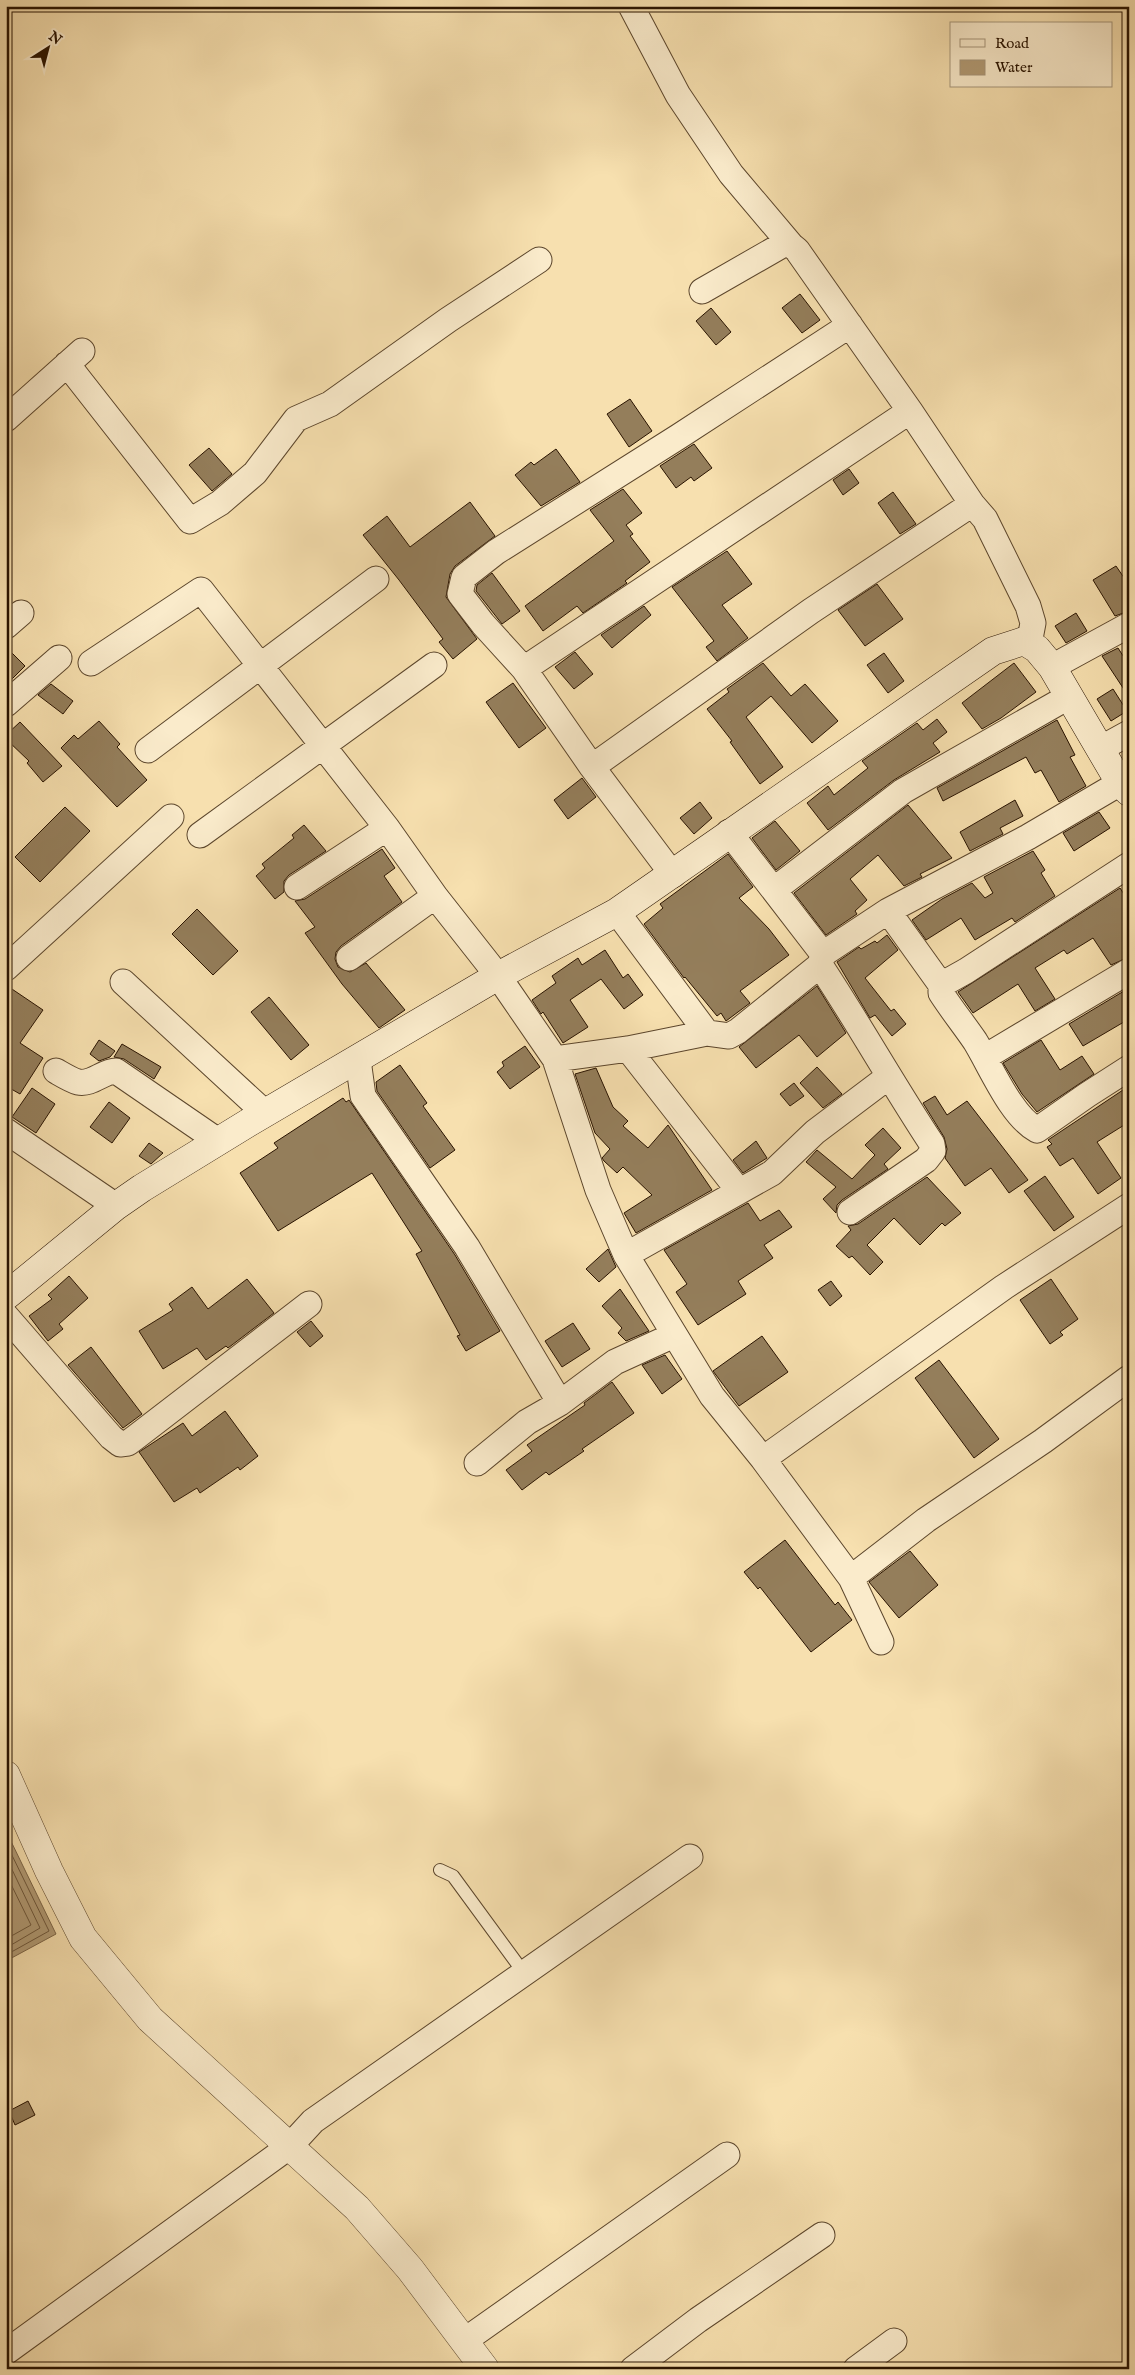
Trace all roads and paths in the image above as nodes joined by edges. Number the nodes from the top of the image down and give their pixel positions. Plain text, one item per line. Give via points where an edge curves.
1 (631, 6) edge
2 (791, 245) junction
3 (539, 260) dead end
4 (702, 291) dead end
5 (850, 325) junction
6 (910, 411) junction
7 (6, 419) edge
8 (972, 504) junction
9 (376, 579) dead end
10 (1129, 625) edge
11 (1029, 644) junction
12 (59, 658) dead end
13 (91, 663) dead end
14 (259, 665) junction
15 (434, 665) dead end
16 (1052, 667) junction
17 (524, 669) junction
18 (1068, 697) junction
19 (6, 704) edge
20 (1129, 733) edge
21 (323, 746) junction
22 (1100, 749) junction
23 (148, 750) dead end
24 (592, 767) junction
25 (1124, 788) edge
26 (171, 817) dead end
27 (387, 828) junction
28 (729, 832) junction
29 (200, 834) dead end
30 (1129, 865) edge
31 (673, 875) junction
32 (298, 887) dead end
33 (774, 890) junction
34 (436, 896) junction
35 (888, 911) junction
36 (617, 912) junction
37 (349, 958) dead end
38 (822, 959) junction
39 (6, 968) edge
40 (1129, 972) edge
41 (498, 976) junction
42 (123, 982) dead end
43 (941, 985) junction
44 (707, 1033) junction
45 (628, 1049) junction
46 (985, 1057) junction
47 (555, 1059) junction
48 (358, 1060) junction
49 (1129, 1068) edge
50 (56, 1071) dead end
51 (888, 1077) junction
52 (265, 1114) junction
53 (6, 1131) edge
54 (218, 1141) junction
55 (739, 1191) junction
56 (116, 1206) junction
57 (1128, 1209) edge
58 (850, 1212) dead end
59 (626, 1255) junction
60 (6, 1296) edge
61 (309, 1304) dead end
62 (6, 1316) edge
63 (674, 1335) junction
64 (1129, 1378) edge
65 (560, 1403) junction
66 (763, 1459) junction
67 (477, 1463) dead end
68 (850, 1578) junction
69 (881, 1642) dead end
70 (6, 1774) edge
71 (690, 1857) dead end
72 (440, 1870) dead end
73 (524, 1973) junction
74 (290, 2146) junction
75 (727, 2155) dead end
76 (822, 2235) dead end
77 (464, 2341) junction
78 (894, 2341) dead end
79 (6, 2352) edge
80 (485, 2369) edge
81 (633, 2369) edge
82 (856, 2369) edge

1 - 2 street via 678,94 731,174
2 - 4 street via 784,244
2 - 5 street
3 - 7 street via 330,404 296,419 255,473 220,503 190,521 74,358
5 - 6 street
5 - 17 street via 496,552 464,578 460,594
6 - 8 street
6 - 17 street
8 - 11 street via 985,519 1028,606 1033,623
8 - 24 street via 811,610
9 - 14 street
10 - 16 street
11 - 16 main road
11 - 28 main road via 1024,641 1010,645 976,661 907,712
12 - 19 street
13 - 14 street via 201,590
14 - 21 street
14 - 23 street
15 - 21 street
16 - 18 main road
17 - 24 street
18 - 22 main road
18 - 33 street via 903,791
20 - 22 street
21 - 27 street
21 - 29 street
22 - 25 main road
24 - 31 street
25 - 35 street
26 - 39 street
27 - 32 street
27 - 34 street
28 - 31 main road
28 - 33 street
30 - 43 street
31 - 36 main road
33 - 38 street
34 - 37 street
34 - 41 street
35 - 38 street
35 - 43 street
36 - 41 main road
36 - 44 street
38 - 44 street via 738,1031 729,1036
38 - 51 street
40 - 46 street
41 - 47 street
41 - 48 main road
42 - 52 street
43 - 46 street via 942,993
44 - 45 street
45 - 47 street
45 - 55 street
46 - 49 street via 1023,1118 1037,1130
47 - 59 street via 598,1190
48 - 52 main road
48 - 65 street via 363,1096 468,1247
50 - 54 street via 79,1082 116,1071
51 - 55 street via 815,1132 772,1173
51 - 58 street via 932,1144 933,1151 926,1160
52 - 54 main road
53 - 56 street
54 - 56 main road
55 - 59 street
56 - 60 main road
57 - 66 street via 1004,1287
59 - 63 street
61 - 62 street via 128,1443 120,1444
63 - 65 street via 615,1362
63 - 66 street via 712,1396
64 - 68 street via 926,1520
65 - 67 street via 527,1422
66 - 68 street
68 - 69 street
70 - 74 main road via 83,1938 150,2018
71 - 73 street
72 - 73 lane via 453,1876
73 - 74 street via 313,2121
74 - 77 main road via 357,2208 410,2269
74 - 79 street
75 - 77 street
76 - 81 street
77 - 80 main road
78 - 82 street

